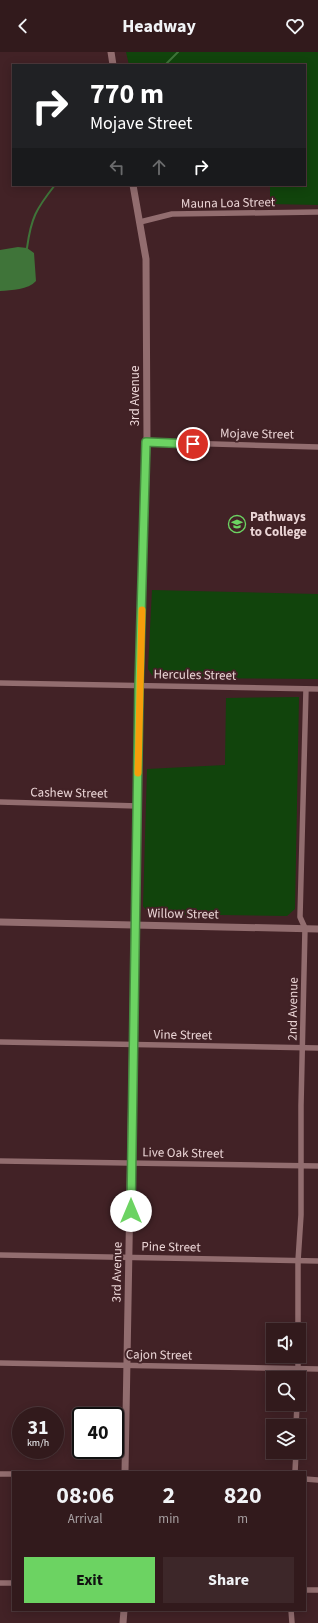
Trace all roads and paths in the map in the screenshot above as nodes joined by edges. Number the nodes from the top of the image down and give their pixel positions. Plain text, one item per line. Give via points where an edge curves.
1 (111, 52) edge
2 (113, 64) edge
3 (133, 186) edge
4 (318, 212) edge
5 (140, 222) junction
6 (146, 442) junction
7 (318, 447) edge
8 (0, 683) edge
9 (139, 686) junction
10 (306, 689) junction
11 (318, 689) edge
12 (0, 802) edge
13 (138, 806) junction
14 (0, 922) edge
15 (135, 925) junction
16 (306, 928) junction
17 (318, 928) edge
18 (0, 1042) edge
19 (133, 1045) junction
20 (303, 1048) junction
21 (318, 1048) edge
22 (0, 1161) edge
23 (130, 1164) junction
24 (301, 1166) junction
25 (318, 1166) edge
26 (0, 1255) edge
27 (130, 1257) junction
28 (298, 1261) junction
29 (318, 1261) edge
30 (298, 1323) edge
31 (298, 1363) edge
32 (0, 1364) edge
33 (127, 1366) junction
34 (298, 1369) junction
35 (318, 1369) edge
36 (296, 1459) edge
37 (125, 1471) edge
38 (295, 1471) edge
39 (0, 1474) edge
40 (12, 1474) edge
41 (306, 1479) edge
42 (318, 1480) edge
43 (0, 1583) edge
44 (12, 1583) edge
45 (306, 1590) edge
46 (318, 1590) edge
47 (124, 1611) edge
48 (291, 1611) edge
49 (123, 1623) edge
50 (292, 1623) edge

1 - 2 street
3 - 5 street, 3rd Avenue
4 - 5 street, Mauna Loa Street via 172,214
5 - 6 street, 3rd Avenue via 146,259
6 - 7 street, Mojave Street
6 - 9 street, 3rd Avenue
8 - 9 street, Hercules Street
9 - 10 street, Hercules Street
9 - 13 street, 3rd Avenue
10 - 11 street, Hercules Street
10 - 16 street, 2nd Avenue via 300,917
12 - 13 street, Cashew Street
13 - 15 street, 3rd Avenue
14 - 15 street, Willow Street
15 - 16 street, Willow Street
15 - 19 street, 3rd Avenue
16 - 17 street, Willow Street
16 - 20 street, 2nd Avenue
18 - 19 street, Vine Street
19 - 20 street, Vine Street
19 - 23 street, 3rd Avenue
20 - 21 street, Vine Street
20 - 24 street, 2nd Avenue
22 - 23 street, Live Oak Street
23 - 24 street, Live Oak Street
23 - 27 street, 3rd Avenue
24 - 25 street, Live Oak Street
24 - 28 street, 2nd Avenue
26 - 27 street, Pine Street
27 - 28 street, Pine Street
27 - 33 street, 3rd Avenue
28 - 29 street, Pine Street
28 - 30 street, 2nd Avenue
31 - 34 street
32 - 33 street, Cajon Street
33 - 34 street, Cajon Street
33 - 37 street, 3rd Avenue
34 - 35 street, Cajon Street
36 - 38 street
39 - 40 street
41 - 42 street
43 - 44 street
45 - 46 street
47 - 49 street
48 - 50 street

